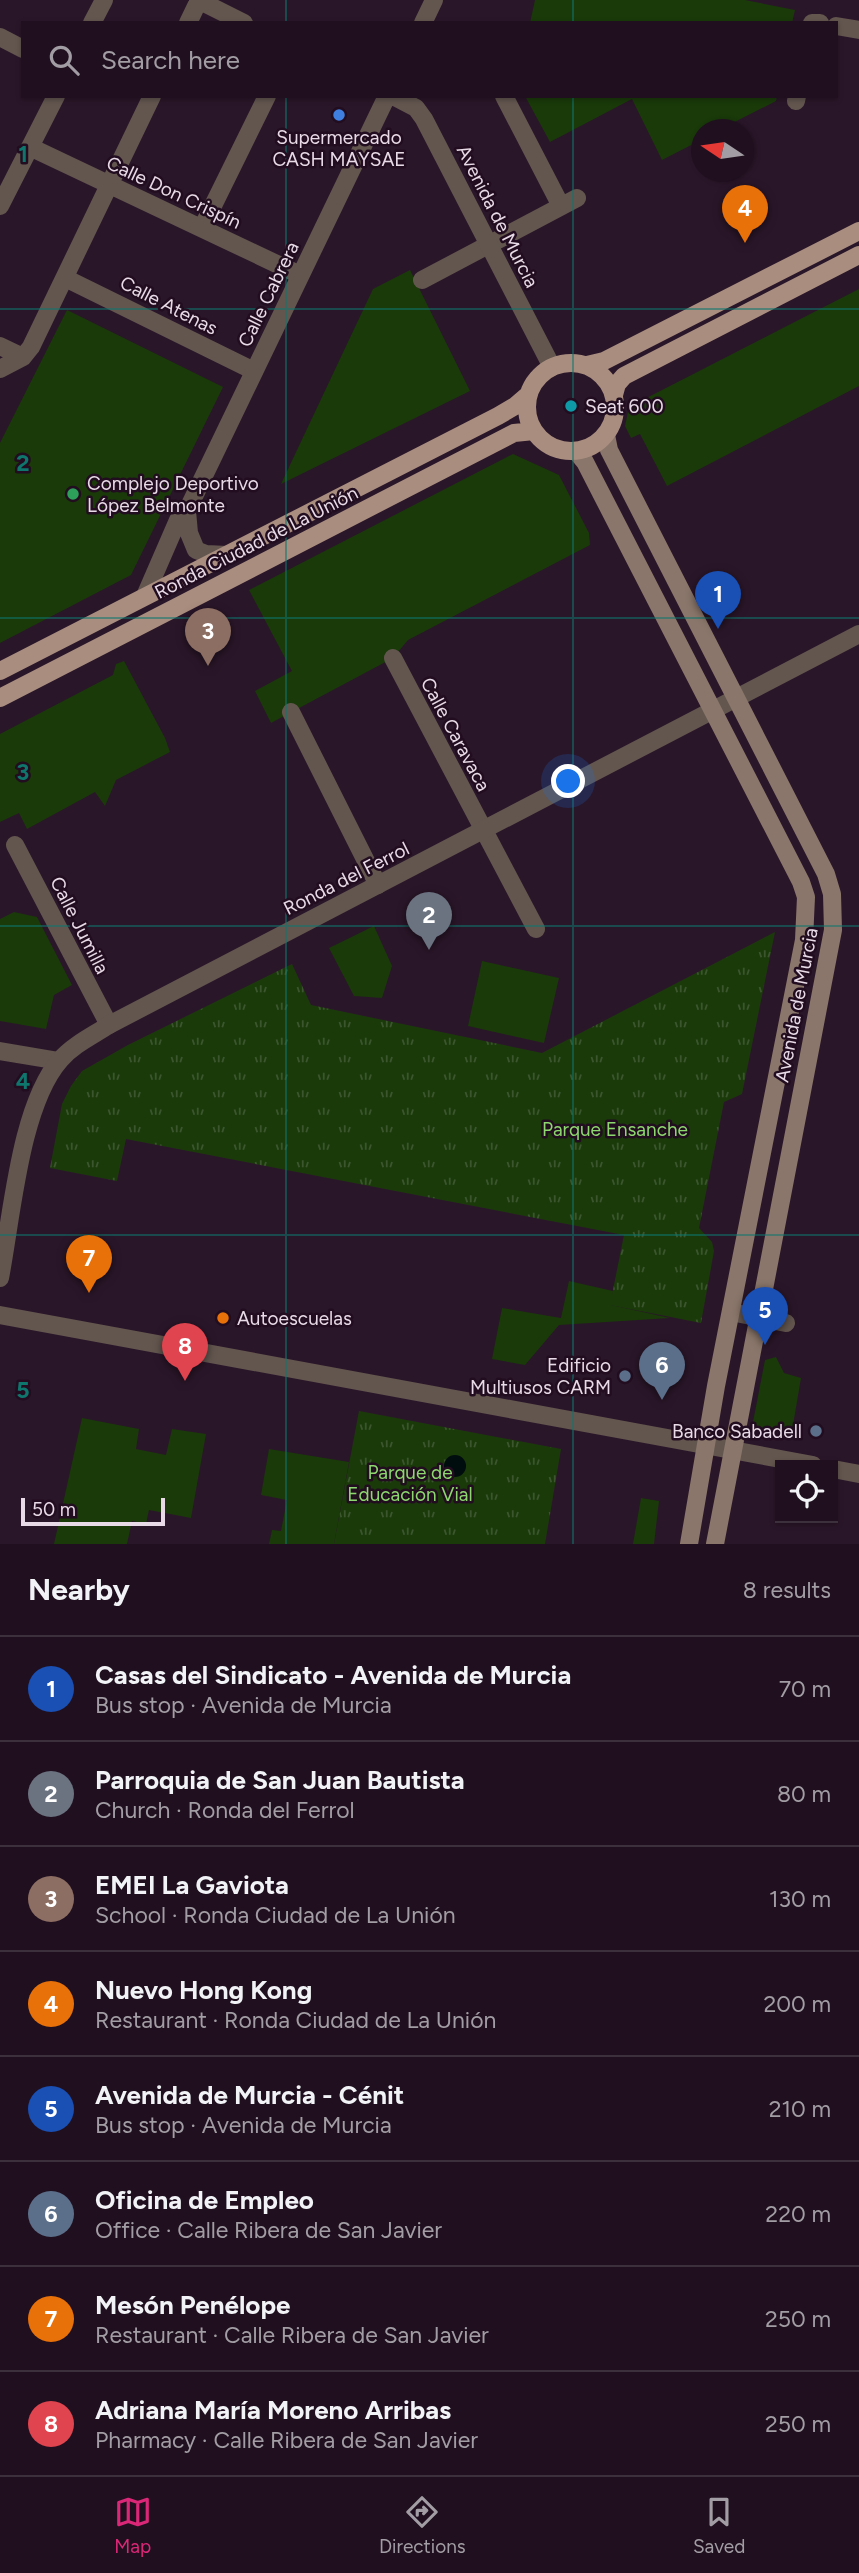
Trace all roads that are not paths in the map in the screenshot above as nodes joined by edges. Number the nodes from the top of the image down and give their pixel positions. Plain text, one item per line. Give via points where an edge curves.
1 (104, 0) edge
2 (198, 0) edge
3 (434, 0) edge
4 (93, 21) edge
5 (189, 21) edge
6 (240, 21) edge
7 (424, 21) edge
8 (838, 26) edge
9 (859, 30) edge
10 (0, 37) edge
11 (21, 48) edge
12 (55, 98) edge
13 (151, 98) edge
14 (266, 98) edge
15 (386, 98) edge
16 (397, 98) edge
17 (505, 98) edge
18 (30, 147) junction
19 (109, 185) junction
20 (577, 198) dead end
21 (0, 205) edge
22 (561, 206) junction
23 (202, 228) junction
24 (859, 230) edge
25 (489, 245) junction
26 (859, 255) edge
27 (300, 275) junction
28 (65, 278) junction
29 (422, 280) dead end
30 (0, 345) edge
31 (23, 357) junction
32 (587, 365) junction
33 (552, 367) junction
34 (0, 369) edge
35 (254, 371) junction
36 (529, 394) junction
37 (614, 394) junction
38 (534, 431) junction
39 (606, 435) junction
40 (576, 451) junction
41 (187, 510) junction
42 (227, 555) junction
43 (145, 596) junction
44 (859, 634) edge
45 (393, 658) dead end
46 (0, 671) edge
47 (0, 698) edge
48 (736, 698) junction
49 (712, 710) junction
50 (291, 712) dead end
51 (484, 830) junction
52 (15, 845) dead end
53 (378, 885) junction
54 (536, 929) dead end
55 (109, 1025) junction
56 (0, 1051) edge
57 (59, 1061) junction
58 (0, 1278) edge
59 (731, 1311) junction
60 (0, 1315) edge
61 (757, 1317) junction
62 (786, 1323) dead end
63 (705, 1447) junction
64 (731, 1451) junction
65 (784, 1460) edge
66 (838, 1470) edge
67 (859, 1474) edge
68 (689, 1544) edge
69 (715, 1544) edge

1 - 4 street
2 - 5 street
2 - 6 street
3 - 7 street
8 - 9 street
10 - 11 street
12 - 18 street
13 - 19 street
14 - 23 street
15 - 27 street, Calle Cabrera
16 - 25 street, Avenida de Murcia via 416,108 424,119
17 - 22 street
18 - 19 street, Calle Don Crispín
18 - 21 street
19 - 23 street, Calle Don Crispín
19 - 28 street
20 - 22 street
22 - 25 street
23 - 27 street, Calle Don Crispín
24 - 32 main road via 604,361
25 - 29 street
25 - 33 street, Avenida de Murcia
26 - 37 main road via 624,376
27 - 35 street, Calle Cabrera
28 - 31 street
28 - 35 street, Calle Atenas
30 - 31 street
31 - 34 street
32 - 33 main road via 569,362
32 - 37 main road via 599,372
33 - 36 main road
35 - 41 street, Calle Cabrera
36 - 38 main road via 527,407
36 - 42 main road, Ronda Ciudad de La Unión via 515,406
37 - 39 main road via 615,416
38 - 40 main road via 552,447
38 - 47 main road, Ronda Ciudad de La Unión via 514,433
39 - 40 main road
39 - 48 main road, Avenida de Murcia via 609,450
40 - 49 main road, Avenida de Murcia
41 - 42 street via 196,550
41 - 43 street, Calle Cabrera via 178,520
42 - 43 main road, Ronda Ciudad de La Unión
43 - 46 main road, Ronda Ciudad de La Unión
44 - 48 street, Ronda del Ferrol
45 - 51 street, Calle Caravaca
48 - 49 street, Ronda del Ferrol
48 - 61 main road, Avenida de Murcia via 826,874 833,914
49 - 51 street, Ronda del Ferrol
49 - 59 main road, Avenida de Murcia via 801,882 807,916
50 - 53 street
51 - 53 street, Ronda del Ferrol
51 - 54 street, Calle Caravaca
52 - 55 street, Calle Jumilla
53 - 55 street, Ronda del Ferrol
55 - 57 street, Ronda del Ferrol
56 - 57 street
57 - 58 street, Ronda del Ferrol via 39,1093 28,1127
59 - 61 street
59 - 63 main road, Avenida de Murcia
60 - 63 street
61 - 62 street
61 - 64 main road, Avenida de Murcia
63 - 64 street
63 - 68 main road, Avenida de Murcia
64 - 65 street
64 - 69 main road, Avenida de Murcia
66 - 67 street

